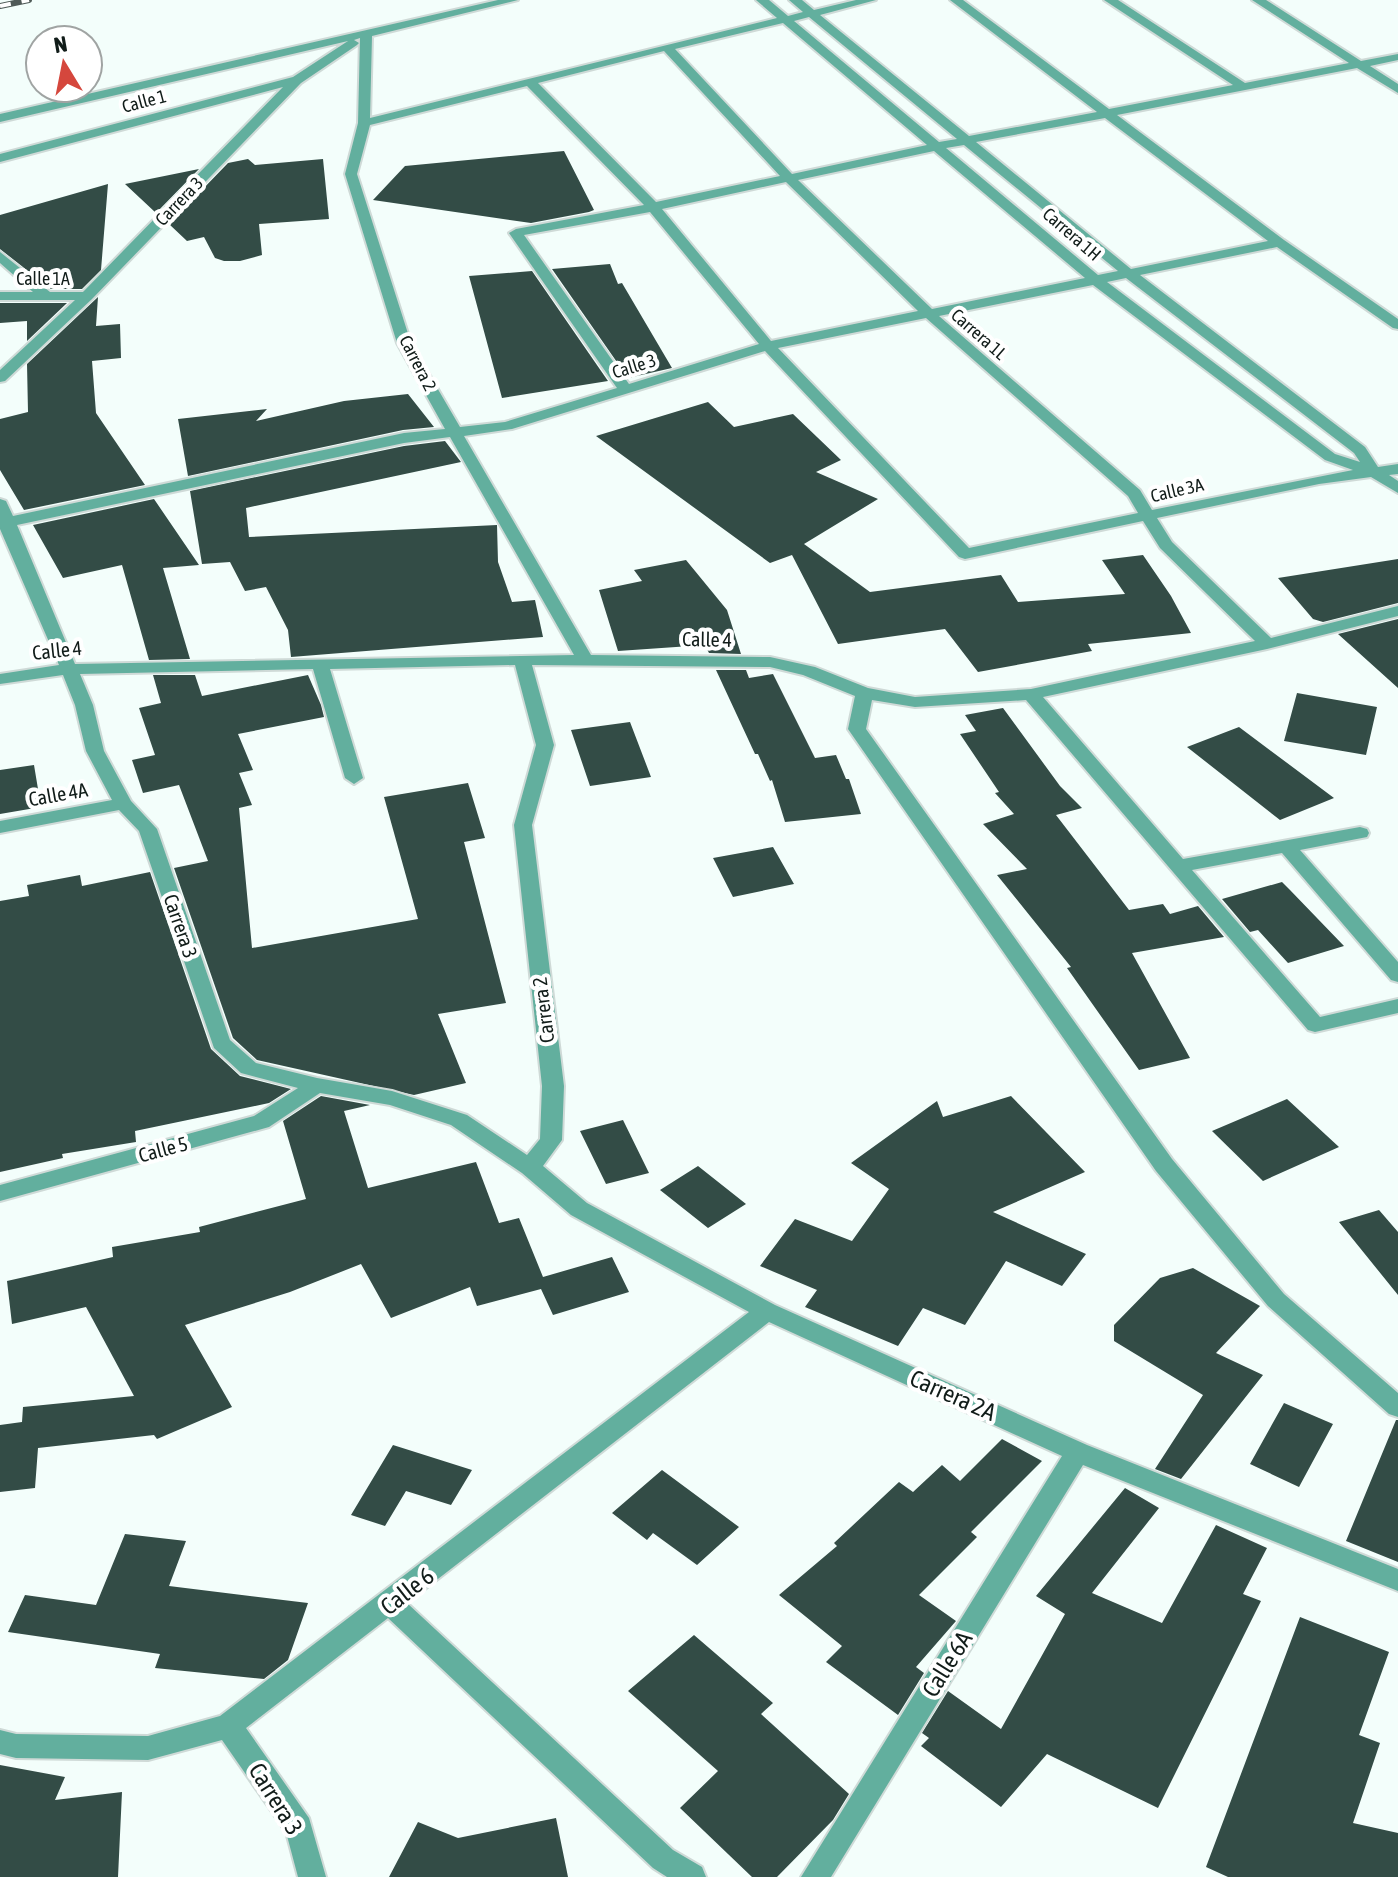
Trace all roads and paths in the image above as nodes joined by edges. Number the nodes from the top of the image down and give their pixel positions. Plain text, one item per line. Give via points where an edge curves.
1 (512, 0) edge
2 (762, 0) edge
3 (795, 0) edge
4 (870, 0) edge
5 (956, 0) edge
6 (1110, 0) edge
7 (1258, 0) edge
8 (811, 12) junction
9 (783, 19) junction
10 (366, 35) junction
11 (667, 47) junction
12 (1398, 57) edge
13 (1359, 65) junction
14 (297, 80) junction
15 (529, 81) junction
16 (1245, 88) junction
17 (1398, 89) edge
18 (1108, 115) junction
19 (0, 118) edge
20 (364, 123) junction
21 (967, 141) junction
22 (939, 146) junction
23 (1, 156) edge
24 (789, 178) junction
25 (653, 207) junction
26 (1279, 243) junction
27 (0, 256) edge
28 (1127, 272) junction
29 (1094, 279) junction
30 (45, 295) junction
31 (0, 296) edge
32 (87, 296) junction
33 (928, 313) junction
34 (1398, 325) edge
35 (768, 346) junction
36 (0, 378) edge
37 (625, 389) junction
38 (456, 434) junction
39 (1398, 469) edge
40 (1374, 472) junction
41 (1398, 488) edge
42 (2, 517) edge
43 (1149, 517) junction
44 (1398, 611) edge
45 (1267, 644) junction
46 (522, 660) junction
47 (585, 660) junction
48 (320, 664) junction
49 (69, 669) junction
50 (0, 679) edge
51 (864, 693) junction
52 (1031, 694) junction
53 (354, 778) dead end
54 (123, 804) junction
55 (0, 827) edge
56 (1360, 833) dead end
57 (1287, 847) junction
58 (1180, 866) junction
59 (1398, 975) edge
60 (1398, 1006) edge
61 (317, 1085) junction
62 (530, 1167) junction
63 (0, 1193) edge
64 (767, 1311) junction
65 (1398, 1407) edge
66 (1078, 1452) junction
67 (1398, 1580) edge
68 (390, 1604) junction
69 (228, 1726) junction
70 (0, 1742) edge
71 (312, 1877) edge
72 (692, 1877) edge
73 (815, 1877) edge

1 - 10 street
2 - 9 street, Carrera 1H
3 - 8 street, Carrera 1H
4 - 8 street
5 - 18 street
6 - 16 street
7 - 13 street
8 - 9 street
8 - 21 street, Carrera 1H
9 - 11 street
9 - 22 street, Carrera 1H
10 - 14 street, Carrera 3
10 - 19 street
10 - 20 street, Carrera 2
11 - 15 street
11 - 24 street, Carrera 1L
12 - 13 street
13 - 16 street
13 - 17 street
14 - 23 street, Calle 1
14 - 32 street, Carrera 3
15 - 20 street
15 - 25 street
16 - 18 street
18 - 21 street
18 - 26 street
20 - 38 street, Carrera 2 via 351,174 404,343
21 - 22 street
21 - 28 street, Carrera 1H
22 - 24 street
22 - 29 street, Carrera 1H
24 - 25 street
24 - 33 street, Carrera 1L
25 - 35 street
25 - 37 street via 516,233
26 - 28 street, Calle 3
26 - 34 street
27 - 30 street
28 - 29 street, Calle 3
28 - 40 street, Carrera 1H via 1360,450
29 - 33 street, Calle 3
29 - 40 street, Carrera 1H via 1330,457
30 - 31 street, Calle 1A
30 - 32 street, Calle 1A
32 - 36 street, Carrera 3
33 - 35 street, Calle 3
33 - 43 street, Carrera 1L via 1134,493
35 - 37 street, Calle 3
35 - 43 street, Calle 3A via 965,554
37 - 38 street, Calle 3 via 507,426
38 - 42 street, Calle 3 via 404,438
38 - 47 street, Carrera 2
39 - 40 street, Calle 3A
40 - 41 street, Carrera 1H
40 - 43 street, Calle 3A
42 - 49 street, Carrera 3
43 - 45 street, Carrera 1L via 1166,545
44 - 45 street, Calle 4
45 - 52 street, Calle 4
46 - 47 street, Calle 4
46 - 48 street, Calle 4
46 - 62 street, Carrera 2 via 545,745 523,825 553,1086 551,1140
47 - 51 street, Calle 4 via 770,662
48 - 49 street, Calle 4
48 - 53 street
49 - 50 street, Calle 4
49 - 54 street, Carrera 3 via 95,751
51 - 52 street, Calle 4 via 915,702
51 - 65 street via 857,729 1164,1165 1276,1300
52 - 58 street
54 - 55 street, Calle 4A
54 - 61 street, Carrera 3 via 148,829 221,1043 249,1068
56 - 57 street
57 - 58 street
57 - 59 street
58 - 60 street via 1315,1025
61 - 62 street, Carrera 3 via 392,1098 459,1120
61 - 63 street, Calle 5 via 261,1122
62 - 64 street, Carrera 2A via 579,1209
64 - 66 street, Carrera 2A
64 - 68 street, Calle 6
66 - 67 street, Carrera 2A
66 - 73 street, Calle 6A
68 - 69 street, Calle 6
68 - 72 street via 663,1859
69 - 70 street, Calle 6 via 148,1748
69 - 71 street, Carrera 3 via 299,1827

